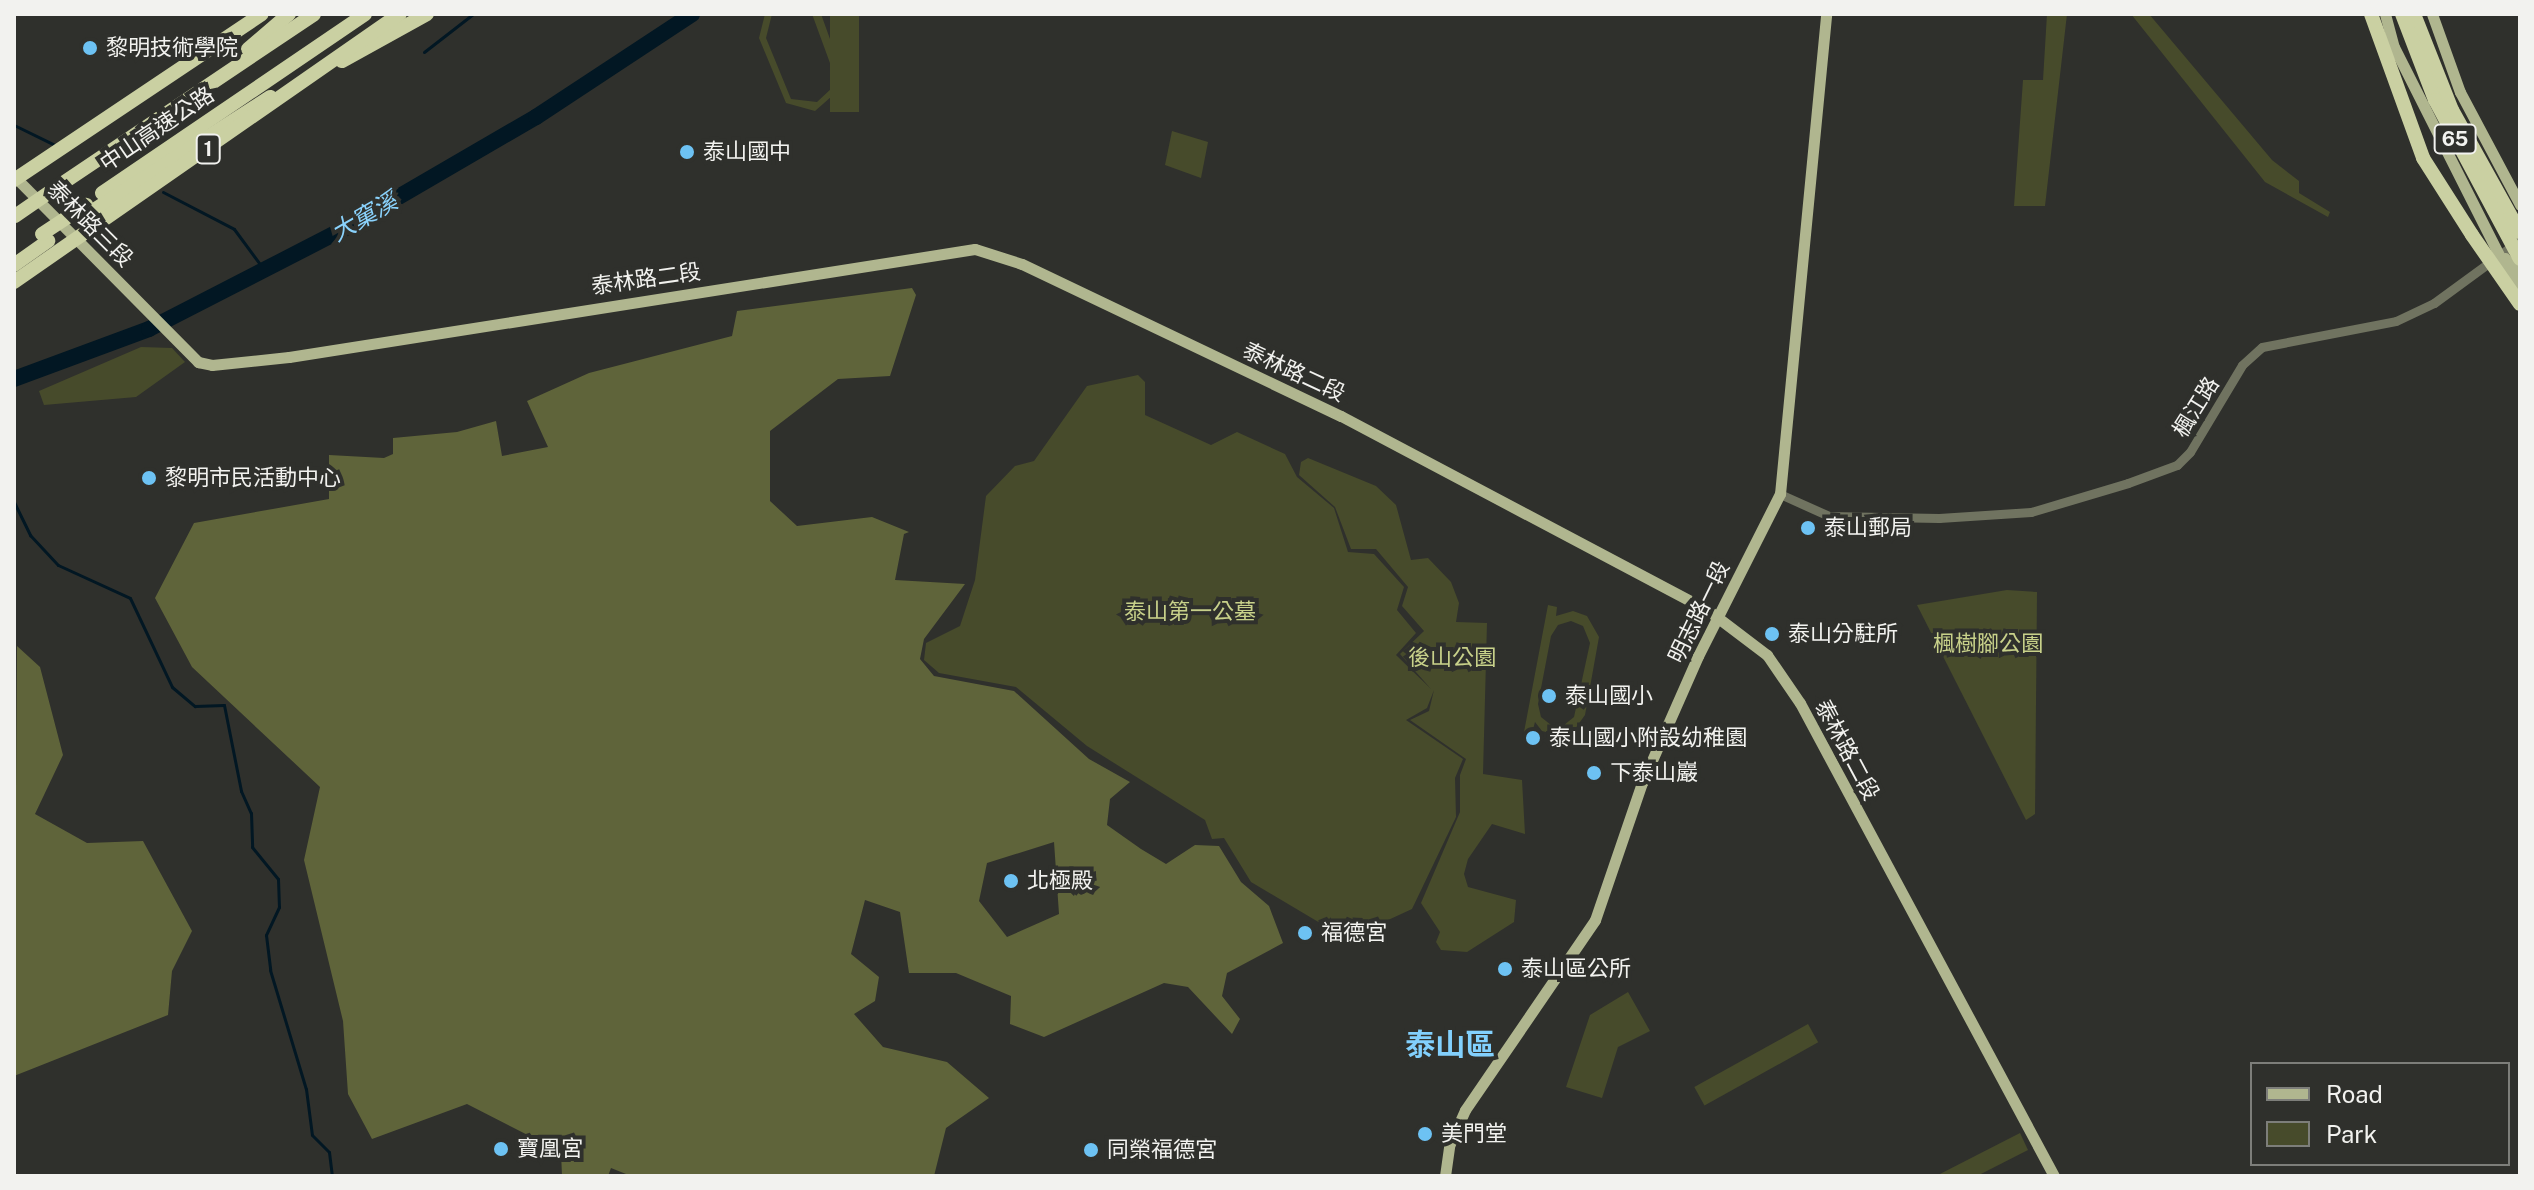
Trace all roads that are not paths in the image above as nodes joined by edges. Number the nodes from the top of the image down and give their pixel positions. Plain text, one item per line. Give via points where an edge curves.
1 (262, 14) edge
2 (289, 14) edge
3 (314, 14) edge
4 (365, 14) edge
5 (400, 14) edge
6 (412, 14) edge
7 (427, 14) edge
8 (1826, 14) edge
9 (2371, 14) edge
10 (2385, 14) edge
11 (2402, 14) edge
12 (2414, 14) edge
13 (2432, 14) edge
14 (196, 94) junction
15 (165, 163) junction
16 (14, 178) edge
17 (2520, 205) edge
18 (88, 208) junction
19 (14, 216) edge
20 (2520, 232) edge
21 (45, 238) junction
22 (2520, 240) edge
23 (14, 253) edge
24 (2502, 255) junction
25 (2520, 259) edge
26 (14, 265) edge
27 (2520, 276) edge
28 (14, 282) edge
29 (2520, 301) edge
30 (186, 349) joint
31 (1780, 494) junction
32 (1718, 617) junction
33 (1445, 1176) edge
34 (2054, 1176) edge

1 - 16 highway, bridge
2 - 14 highway
3 - 14 highway, 中山高速公路 / 1
4 - 18 highway, 中山高速公路 / 1
5 - 28 highway, 1, bridge
6 - 15 highway
7 - 15 highway
8 - 31 main road, 明志路一段
9 - 29 highway, bridge via 2423,158
10 - 24 main road via 2394,47
11 - 25 highway, 65, bridge via 2435,100
12 - 20 highway, 65 via 2452,110
13 - 17 main road via 2460,92
14 - 19 highway, 中山高速公路 / 1, bridge
15 - 18 highway
16 - 30 main road, 泰林路三段
18 - 21 highway, 中山高速公路 / 1, bridge
21 - 23 highway, 中山高速公路 / 1
21 - 26 highway
22 - 24 street, 楓江路
24 - 27 main road
24 - 29 main road
24 - 31 street, 楓江路 via 2434,303 2396,321 2262,347 2242,365 2190,452 2177,465 2128,483 2031,512 1939,518 1829,516
30 - 32 main road, 泰林路二段 via 198,362 226,366 948,251 988,250 1341,416
31 - 32 main road, 明志路一段
32 - 33 main road, 明志路一段 via 1642,783 1595,920 1465,1110 1449,1146
32 - 34 main road, 泰林路二段 via 1767,655 1794,694

